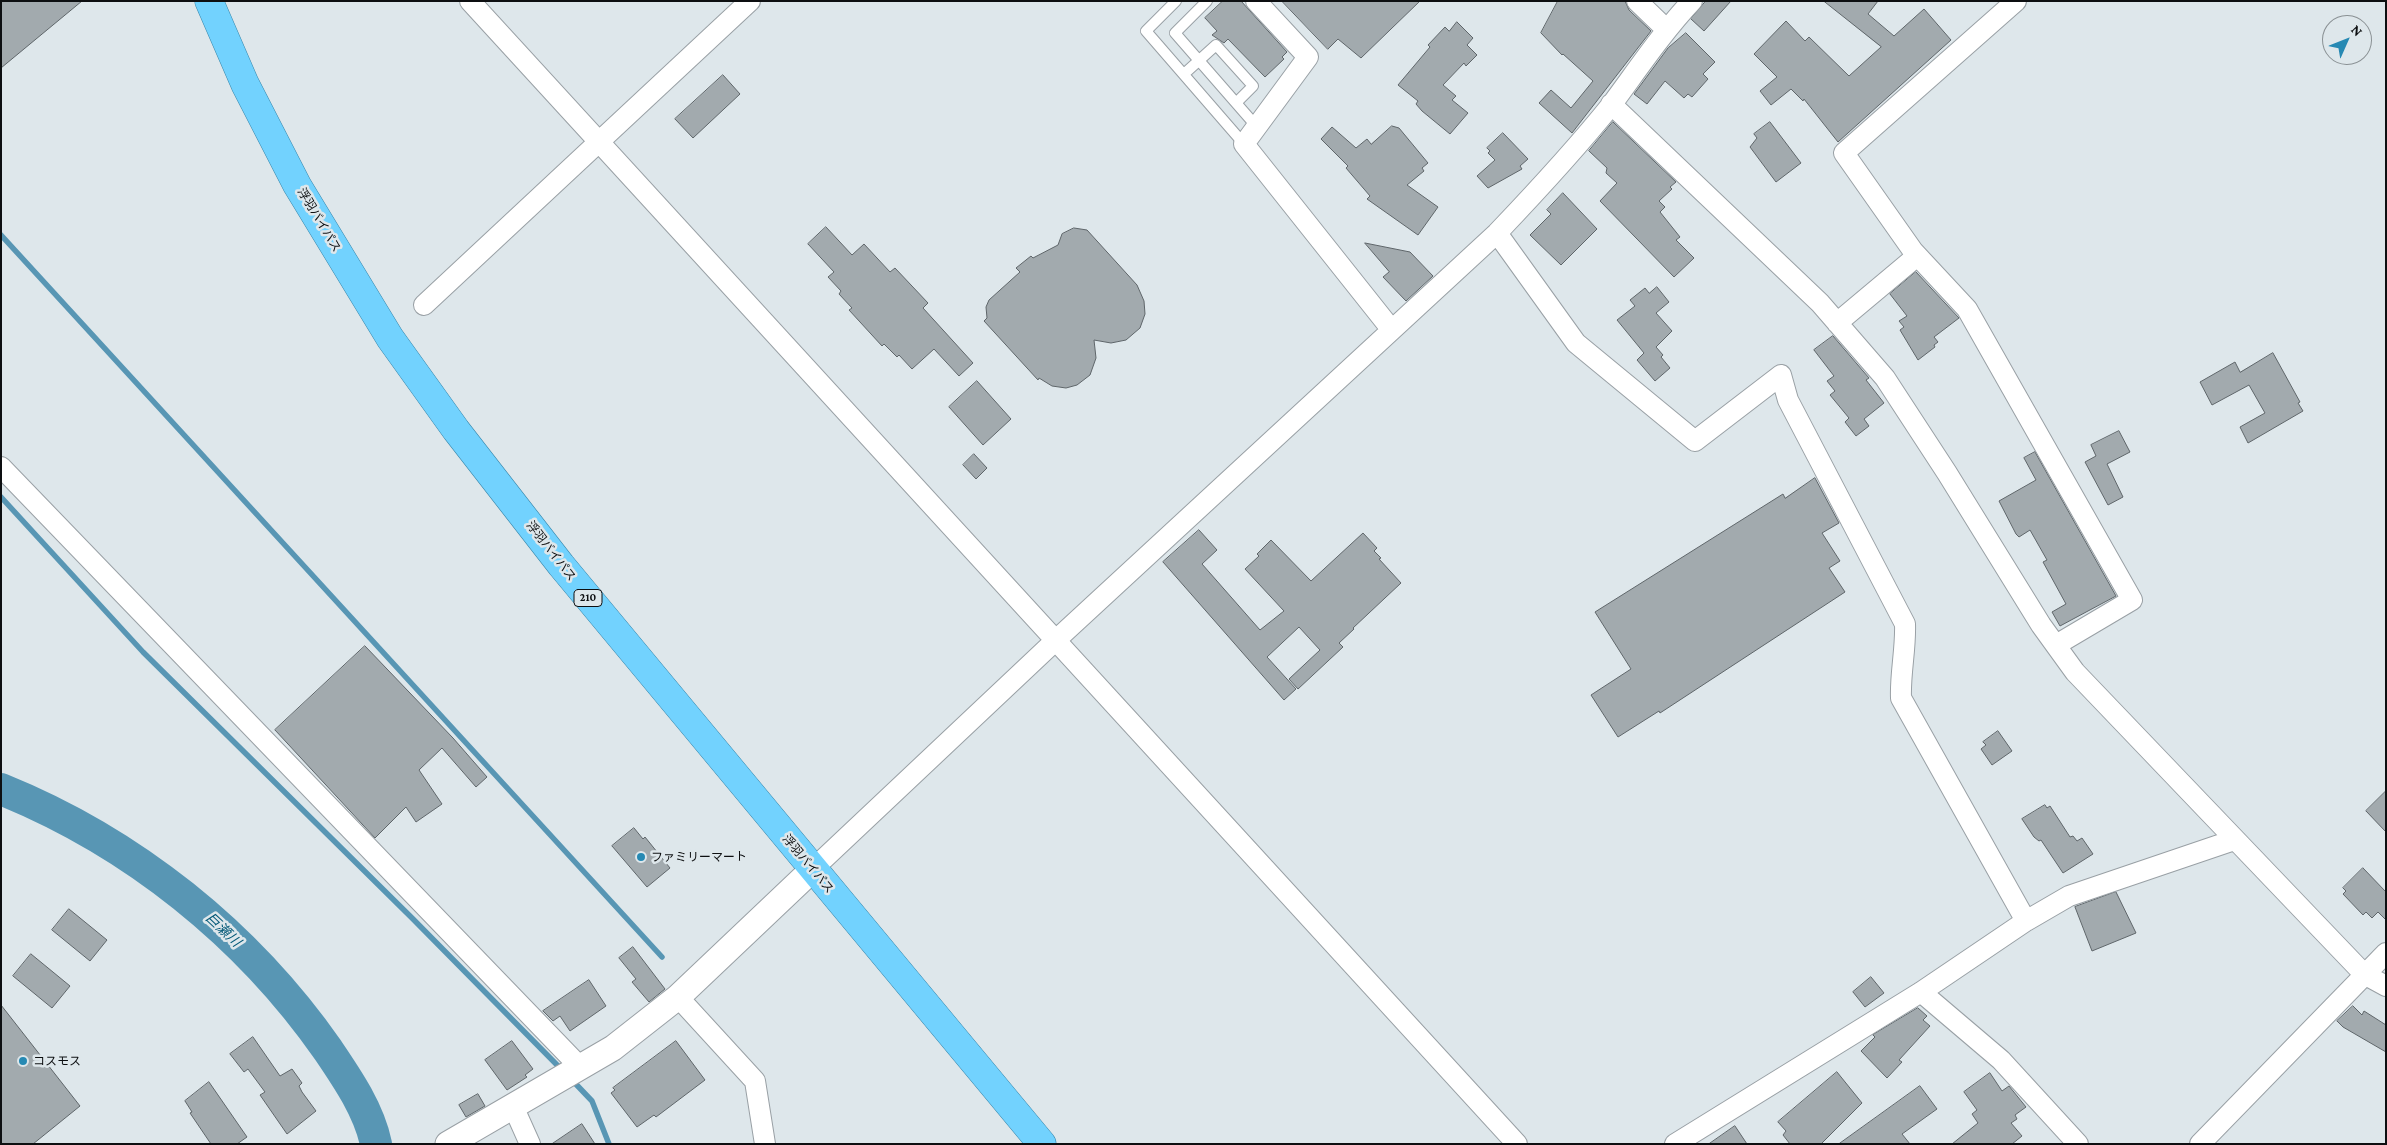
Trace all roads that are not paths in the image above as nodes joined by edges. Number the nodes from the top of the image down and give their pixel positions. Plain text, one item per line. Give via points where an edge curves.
1 (209, 1) edge
2 (470, 1) edge
3 (750, 1) edge
4 (1176, 1) edge
5 (1207, 1) edge
6 (1256, 1) edge
7 (1637, 1) edge
8 (1692, 1) edge
9 (2016, 1) edge
10 (1666, 29) junction
11 (1199, 61) junction
12 (1184, 74) junction
13 (1236, 103) junction
14 (1611, 104) junction
15 (1257, 127) junction
16 (598, 143) junction
17 (1244, 144) junction
18 (1497, 233) junction
19 (1918, 256) junction
20 (424, 305) dead end
21 (1838, 323) junction
22 (1391, 329) junction
23 (1, 467) edge
24 (1056, 640) junction
25 (2056, 645) junction
26 (2234, 840) junction
27 (813, 870) junction
28 (2026, 922) junction
29 (2386, 953) edge
30 (2364, 974) junction
31 (2386, 986) edge
32 (1921, 992) junction
33 (678, 997) junction
34 (581, 1068) junction
35 (513, 1106) junction
36 (451, 1142) edge
37 (530, 1144) edge
38 (765, 1144) edge
39 (1042, 1144) edge
40 (1517, 1144) edge
41 (1675, 1144) edge
42 (2078, 1144) edge
43 (2200, 1144) edge

1 - 27 highway, 浮羽バイパス / 210 via 245,84 297,185 390,338 456,430 561,565
2 - 16 street
3 - 16 street
4 - 12 lane via 1146,31
5 - 11 lane via 1175,33
6 - 15 street via 1308,57
7 - 10 street
8 - 10 street
9 - 19 street via 1844,153
10 - 14 street
11 - 12 lane
11 - 13 lane
11 - 13 lane via 1216,45 1253,86
12 - 17 lane
13 - 15 lane
14 - 18 street
14 - 21 street via 1820,302
15 - 17 street
16 - 20 street
16 - 24 street
17 - 22 street
18 - 22 street
18 - 28 street via 1576,343 1695,441 1781,375 1788,400 1905,624 1901,698
19 - 21 street
19 - 25 street via 1967,309 2132,600
21 - 25 street via 1885,378
22 - 24 street
23 - 34 street
24 - 27 street
24 - 40 street
25 - 26 street via 2075,672
26 - 28 street via 2069,896
26 - 30 street
27 - 33 street
27 - 39 highway, 浮羽バイパス / 210
28 - 32 street
29 - 30 street
30 - 31 street
30 - 43 street
32 - 41 street
32 - 42 street via 2001,1060
33 - 34 street via 613,1048
33 - 38 street via 755,1081
34 - 35 street
35 - 36 street
35 - 37 street

